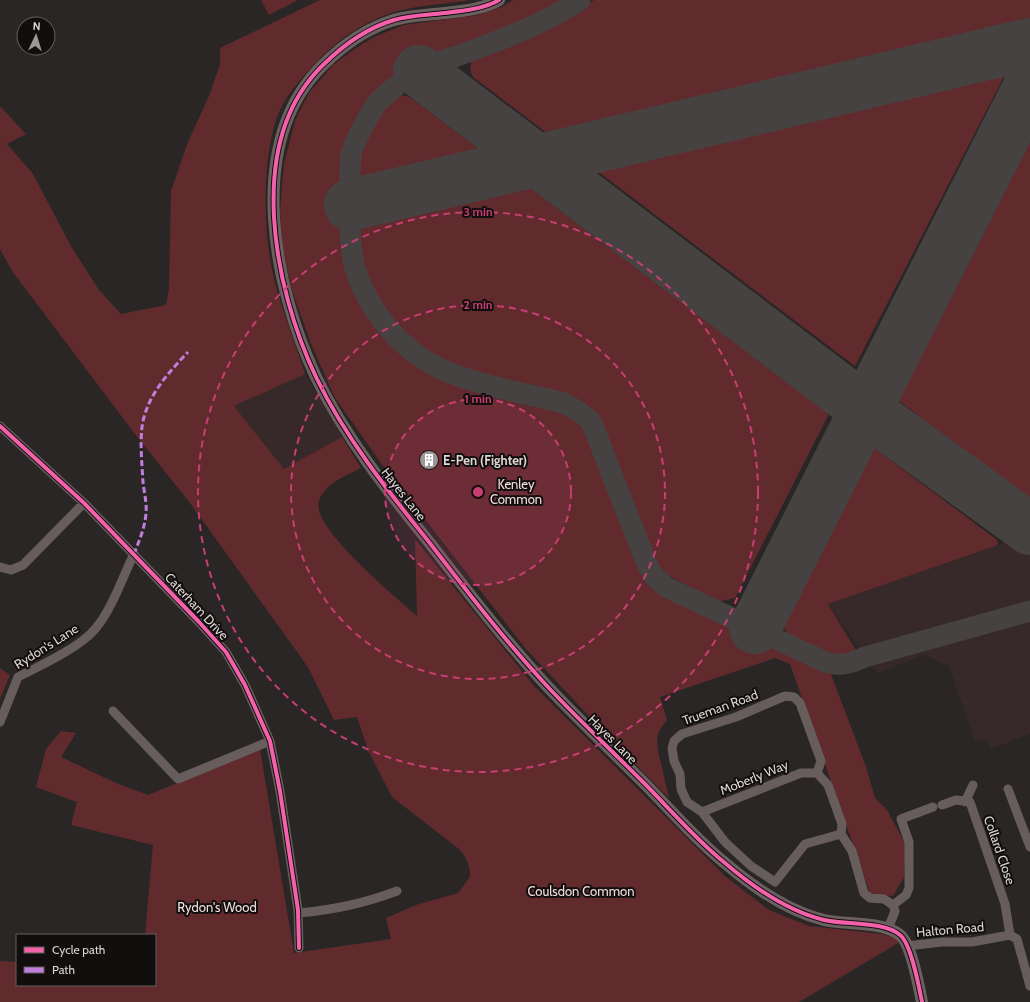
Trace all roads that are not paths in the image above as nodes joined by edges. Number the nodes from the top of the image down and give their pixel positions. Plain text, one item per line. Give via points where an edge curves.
1 (499, 0) edge
2 (0, 426) edge
3 (84, 503) junction
4 (134, 554) junction
5 (0, 567) edge
6 (113, 712) dead end
7 (0, 722) edge
8 (270, 740) junction
9 (817, 773) junction
10 (973, 785) dead end
11 (1008, 789) dead end
12 (965, 802) junction
13 (702, 812) junction
14 (841, 834) junction
15 (1030, 847) edge
16 (397, 891) dead end
17 (893, 905) junction
18 (298, 913) junction
19 (888, 929) junction
20 (1010, 935) junction
21 (907, 946) junction
22 (299, 948) dead end
23 (1030, 986) edge
24 (922, 1002) edge

1 - 19 street, Hayes Lane via 461,11 396,20 369,31 343,47 322,65 303,87 280,142 274,175 273,206 284,286 316,376 348,434 376,475 520,655 556,695 717,856 749,882 777,900 811,916 828,921
2 - 3 street, Caterham Drive
3 - 4 street, Caterham Drive
3 - 5 street via 23,565 11,570
4 - 7 street, Rydon's Lane via 110,606 95,629 69,650 18,678
4 - 8 street, Caterham Drive via 226,652 245,685
6 - 8 street via 178,779
8 - 18 street, Caterham Drive
9 - 13 street, Moberly Way via 801,773
9 - 13 street, Trueman Road via 822,761 800,703 794,696 785,696 736,717 682,734 674,742 673,755 680,774 681,789 687,802
9 - 14 street via 828,785 842,824
10 - 12 street
11 - 15 street
12 - 17 street via 956,800 902,819 909,842 909,888 906,895
12 - 20 street, Collard Close via 970,802 1005,904
13 - 14 street via 725,842 751,866 775,882 805,844
14 - 17 street via 852,851 864,893 870,898 884,900
16 - 18 street via 364,903
17 - 19 street via 895,911
18 - 22 street, Caterham Drive
19 - 21 street via 904,937
20 - 21 street, Halton Road via 972,942
20 - 23 street via 1017,939
21 - 24 street

